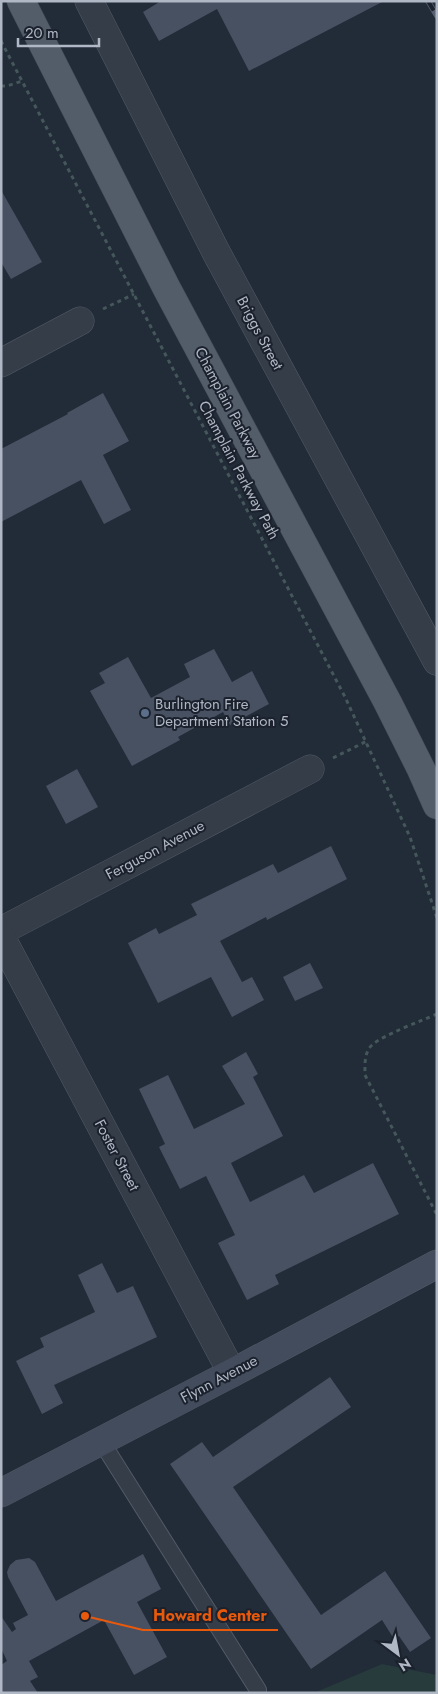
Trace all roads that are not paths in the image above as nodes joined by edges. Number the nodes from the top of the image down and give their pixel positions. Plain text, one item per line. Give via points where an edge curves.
1 (21, 1) edge
2 (89, 1) edge
3 (80, 321) road end
4 (1, 363) edge
5 (437, 661) edge
6 (310, 769) road end
7 (437, 805) edge
8 (1, 931) edge
9 (1, 937) edge
10 (437, 1264) edge
11 (232, 1373) junction
12 (101, 1441) junction
13 (1, 1493) edge
14 (258, 1690) dead end

1 - 7 main road, Champlain Parkway via 166,287 388,703
2 - 5 street, Briggs Street via 212,243
3 - 4 street
6 - 8 street, Ferguson Avenue
9 - 11 street, Foster Street
10 - 11 street, Flynn Avenue
11 - 12 street, Flynn Avenue
12 - 13 street, Flynn Avenue
12 - 14 lane

